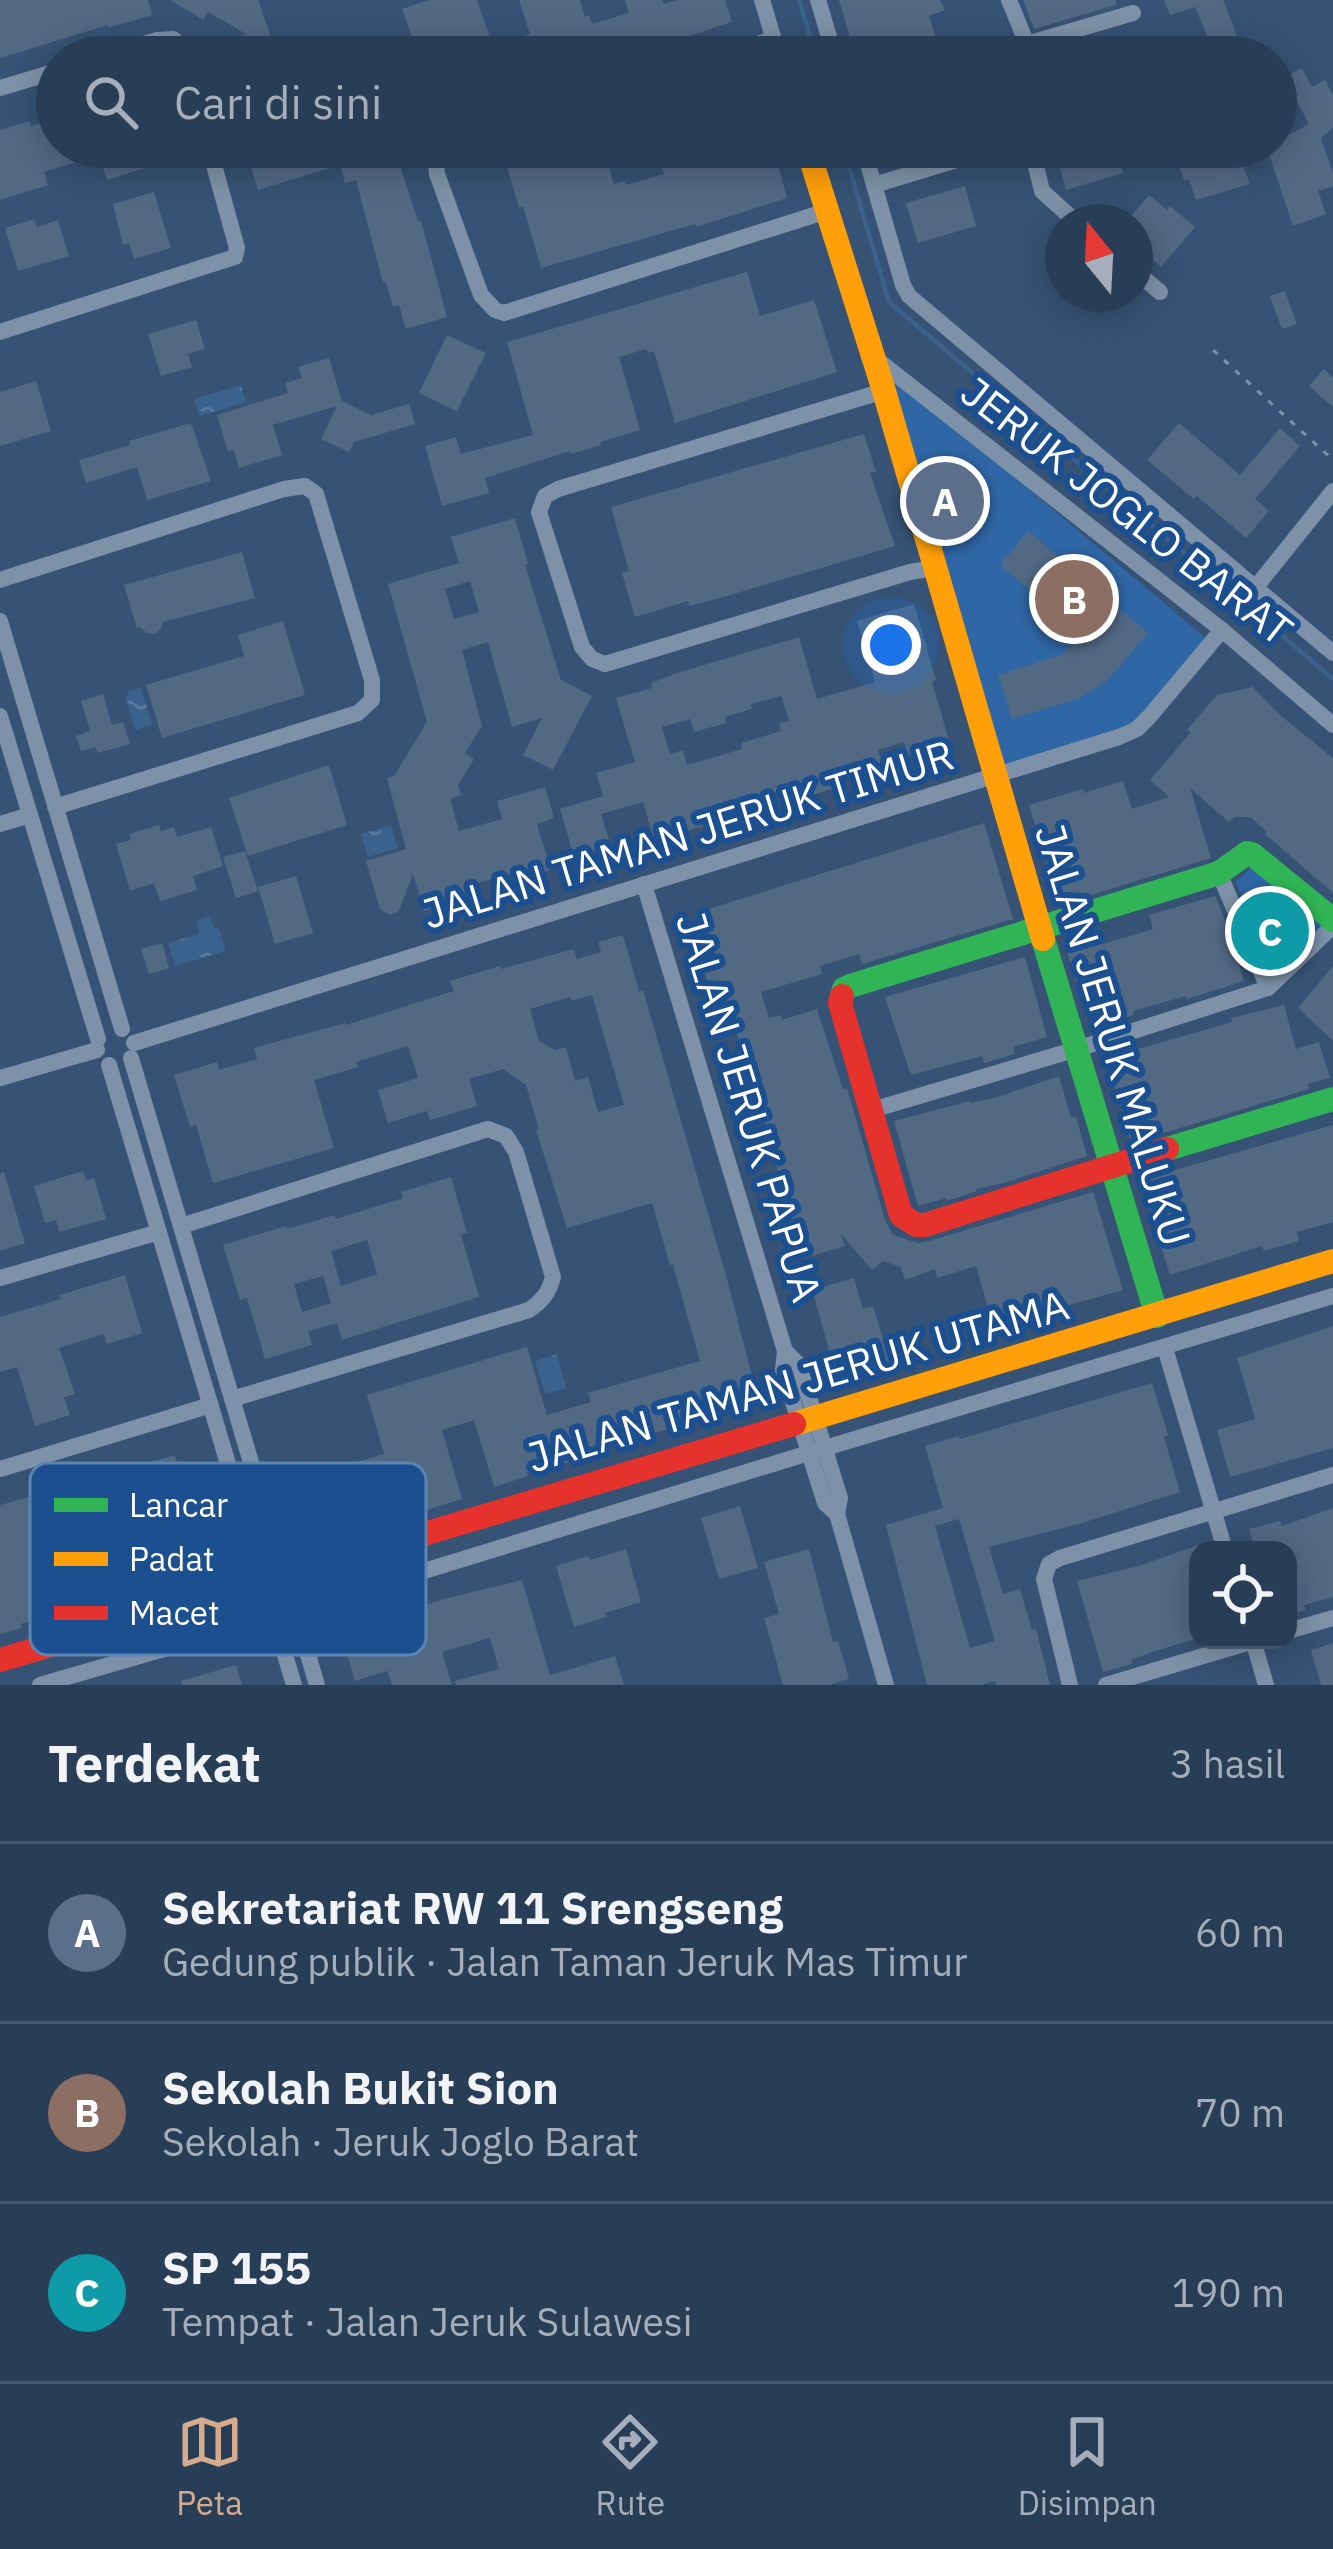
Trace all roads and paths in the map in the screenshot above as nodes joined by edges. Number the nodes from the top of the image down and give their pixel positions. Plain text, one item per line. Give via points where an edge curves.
1 (762, 0) edge
2 (818, 0) edge
3 (1009, 0) edge
4 (1132, 13) dead end
5 (772, 36) edge
6 (829, 36) edge
7 (1024, 36) edge
8 (1054, 36) edge
9 (36, 77) edge
10 (0, 88) edge
11 (215, 168) edge
12 (437, 168) edge
13 (814, 168) edge
14 (869, 168) edge
15 (930, 168) edge
16 (1036, 168) edge
17 (874, 185) junction
18 (1056, 204) edge
19 (827, 211) junction
20 (1153, 286) edge
21 (1160, 292) dead end
22 (0, 332) edge
23 (1213, 350) dead end
24 (873, 357) junction
25 (884, 391) junction
26 (1333, 460) edge
27 (1333, 491) edge
28 (934, 568) junction
29 (0, 580) edge
30 (1256, 587) junction
31 (0, 621) edge
32 (1222, 630) junction
33 (1333, 653) edge
34 (0, 716) edge
35 (1333, 725) edge
36 (994, 777) junction
37 (56, 807) junction
38 (30, 815) junction
39 (0, 824) edge
40 (1220, 873) junction
41 (644, 884) junction
42 (1333, 923) edge
43 (1040, 928) junction
44 (1268, 988) junction
45 (129, 1043) junction
46 (1077, 1049) junction
47 (101, 1051) junction
48 (0, 1078) edge
49 (1333, 1100) edge
50 (872, 1110) junction
51 (1111, 1166) junction
52 (181, 1226) junction
53 (159, 1232) junction
54 (1333, 1261) edge
55 (0, 1278) edge
56 (1333, 1296) edge
57 (1156, 1316) junction
58 (1165, 1348) junction
59 (785, 1351) junction
60 (232, 1399) junction
61 (211, 1405) junction
62 (808, 1412) junction
63 (817, 1450) junction
64 (232, 1463) edge
65 (247, 1463) edge
66 (0, 1469) edge
67 (1333, 1475) edge
68 (1214, 1511) junction
69 (426, 1530) edge
70 (1222, 1541) edge
71 (426, 1571) edge
72 (1333, 1618) edge
73 (1297, 1628) edge
74 (1224, 1649) edge
75 (1256, 1649) edge
76 (30, 1651) edge
77 (143, 1655) edge
78 (285, 1655) edge
79 (308, 1655) edge
80 (0, 1660) edge
81 (40, 1685) edge
82 (294, 1685) edge
83 (317, 1685) edge
84 (886, 1685) edge
85 (1070, 1685) edge
86 (1106, 1685) edge
87 (1266, 1685) edge

1 - 5 street
2 - 6 street
3 - 7 street
4 - 8 street
9 - 10 street
11 - 22 street via 235,257
12 - 19 street via 481,295 504,313
13 - 19 street, JALAN JERUK MALUKU
14 - 17 street
15 - 17 street
16 - 18 street via 1042,191
17 - 30 street via 908,296
19 - 24 street, JALAN JERUK MALUKU
20 - 21 street
23 - 26 path
24 - 25 street, JALAN JERUK MALUKU
24 - 32 street, JERUK JOGLO BARAT
25 - 28 street, JALAN JERUK MALUKU
25 - 28 street via 558,489 539,512 582,647 605,664
27 - 30 street
28 - 36 street, JALAN JERUK MALUKU
29 - 37 street via 305,486 316,494 372,680 372,700 358,713
30 - 33 street
31 - 37 street
32 - 35 street, JERUK JOGLO BARAT
32 - 36 street, JALAN TAMAN JERUK TIMUR via 1137,729
34 - 38 street
36 - 41 street, JALAN TAMAN JERUK TIMUR
36 - 43 street, JALAN JERUK MALUKU
37 - 45 street
38 - 39 street
38 - 47 street
40 - 42 street via 1252,854
40 - 43 street
40 - 44 street
41 - 45 street, JALAN TAMAN JERUK TIMUR
41 - 59 street, JALAN JERUK PAPUA
42 - 44 street
43 - 46 street, JALAN JERUK MALUKU
43 - 50 street via 844,989 840,1003
44 - 46 street
45 - 47 street via 108,1030
45 - 47 street via 117,1066
45 - 52 street
46 - 50 street
46 - 51 street, JALAN JERUK MALUKU
47 - 48 street
47 - 53 street
49 - 51 street
50 - 51 street via 902,1215 916,1226
51 - 57 street, JALAN JERUK MALUKU
52 - 60 street
52 - 60 street via 488,1129 506,1136 516,1152 553,1277 530,1310
53 - 55 street
53 - 61 street
54 - 57 street, JALAN TAMAN JERUK UTAMA
56 - 58 street, JALAN TAMAN JERUK UTAMA
57 - 62 street, JALAN TAMAN JERUK UTAMA
58 - 63 street, JALAN TAMAN JERUK UTAMA
58 - 68 street
59 - 62 street, JALAN JERUK PAPUA via 800,1366
59 - 62 street, JALAN JERUK PAPUA via 783,1370
60 - 65 street
61 - 64 street
61 - 66 street
62 - 63 street, JALAN JERUK PAPUA
62 - 69 street, JALAN TAMAN JERUK UTAMA
63 - 71 street, JALAN TAMAN JERUK UTAMA
63 - 84 street, JALAN JERUK PAPUA via 825,1503 837,1514
67 - 68 street
68 - 70 street
68 - 85 street via 1049,1564 1044,1579
72 - 73 street
74 - 86 street
75 - 87 street
76 - 80 street, JALAN TAMAN JERUK UTAMA
77 - 81 street, JALAN TAMAN JERUK UTAMA
78 - 82 street
79 - 83 street

